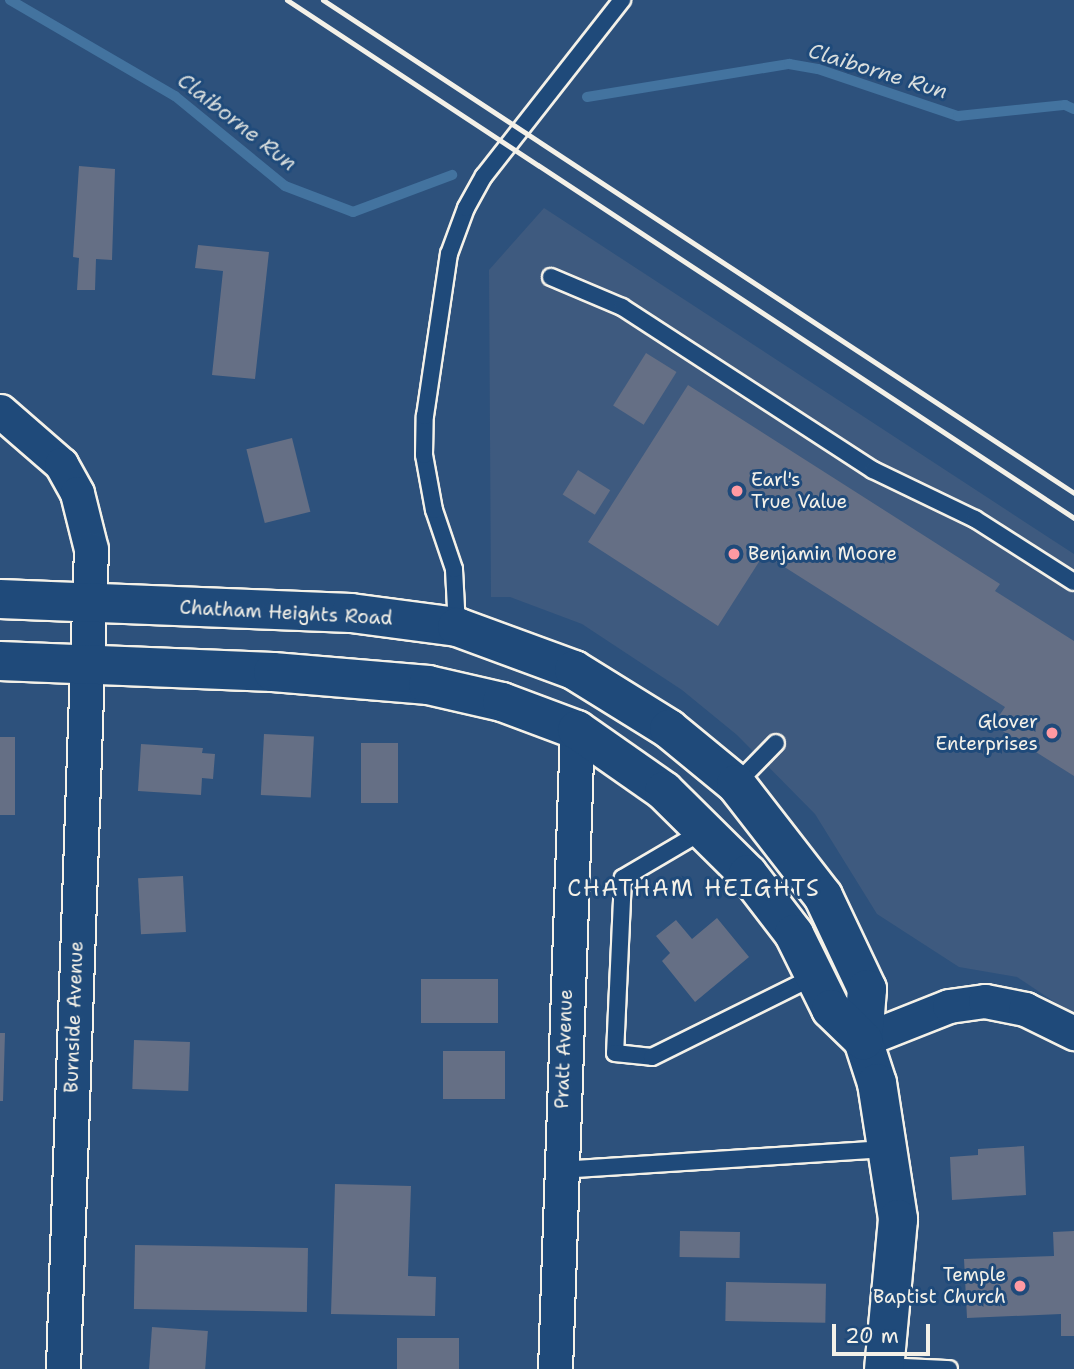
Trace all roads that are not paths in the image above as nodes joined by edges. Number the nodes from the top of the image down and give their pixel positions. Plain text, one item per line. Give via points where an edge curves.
1 (622, 0) edge
2 (551, 277) dead end
3 (0, 411) edge
4 (1074, 582) edge
5 (0, 600) edge
6 (88, 603) junction
7 (457, 627) junction
8 (0, 661) edge
9 (88, 665) junction
10 (577, 730) junction
11 (776, 743) dead end
12 (736, 784) junction
13 (706, 829) junction
14 (815, 976) junction
15 (1074, 1033) edge
16 (863, 1040) junction
17 (890, 1149) junction
18 (560, 1170) junction
19 (885, 1367) edge
20 (62, 1369) edge
21 (555, 1369) edge
22 (948, 1369) edge

1 - 7 lane via 484,176 457,227 447,264 424,455 434,510 454,569
2 - 4 lane via 622,307 873,470 975,519
3 - 6 street, Burnside Avenue via 61,464 77,493 91,550
5 - 6 main road, Chatham Heights Road
6 - 7 main road, Chatham Heights Road via 351,613
6 - 9 street, Burnside Avenue
7 - 12 main road, Chatham Heights Road via 574,670 670,729
8 - 9 main road
9 - 10 main road via 273,672 428,685 502,702
9 - 20 street, Burnside Avenue
10 - 13 main road via 634,768
10 - 18 street, Pratt Avenue
11 - 12 lane
12 - 16 main road, Chatham Heights Road via 823,897 867,989
13 - 14 main road via 748,873 794,934
13 - 14 lane via 623,878 615,1053 652,1057
14 - 16 main road via 831,1009
15 - 16 street via 1025,1009 985,1001 950,1006
16 - 17 main road, Chatham Heights Road
17 - 18 lane
17 - 19 main road, Chatham Heights Road via 898,1219
18 - 21 street, Pratt Avenue
19 - 22 lane

